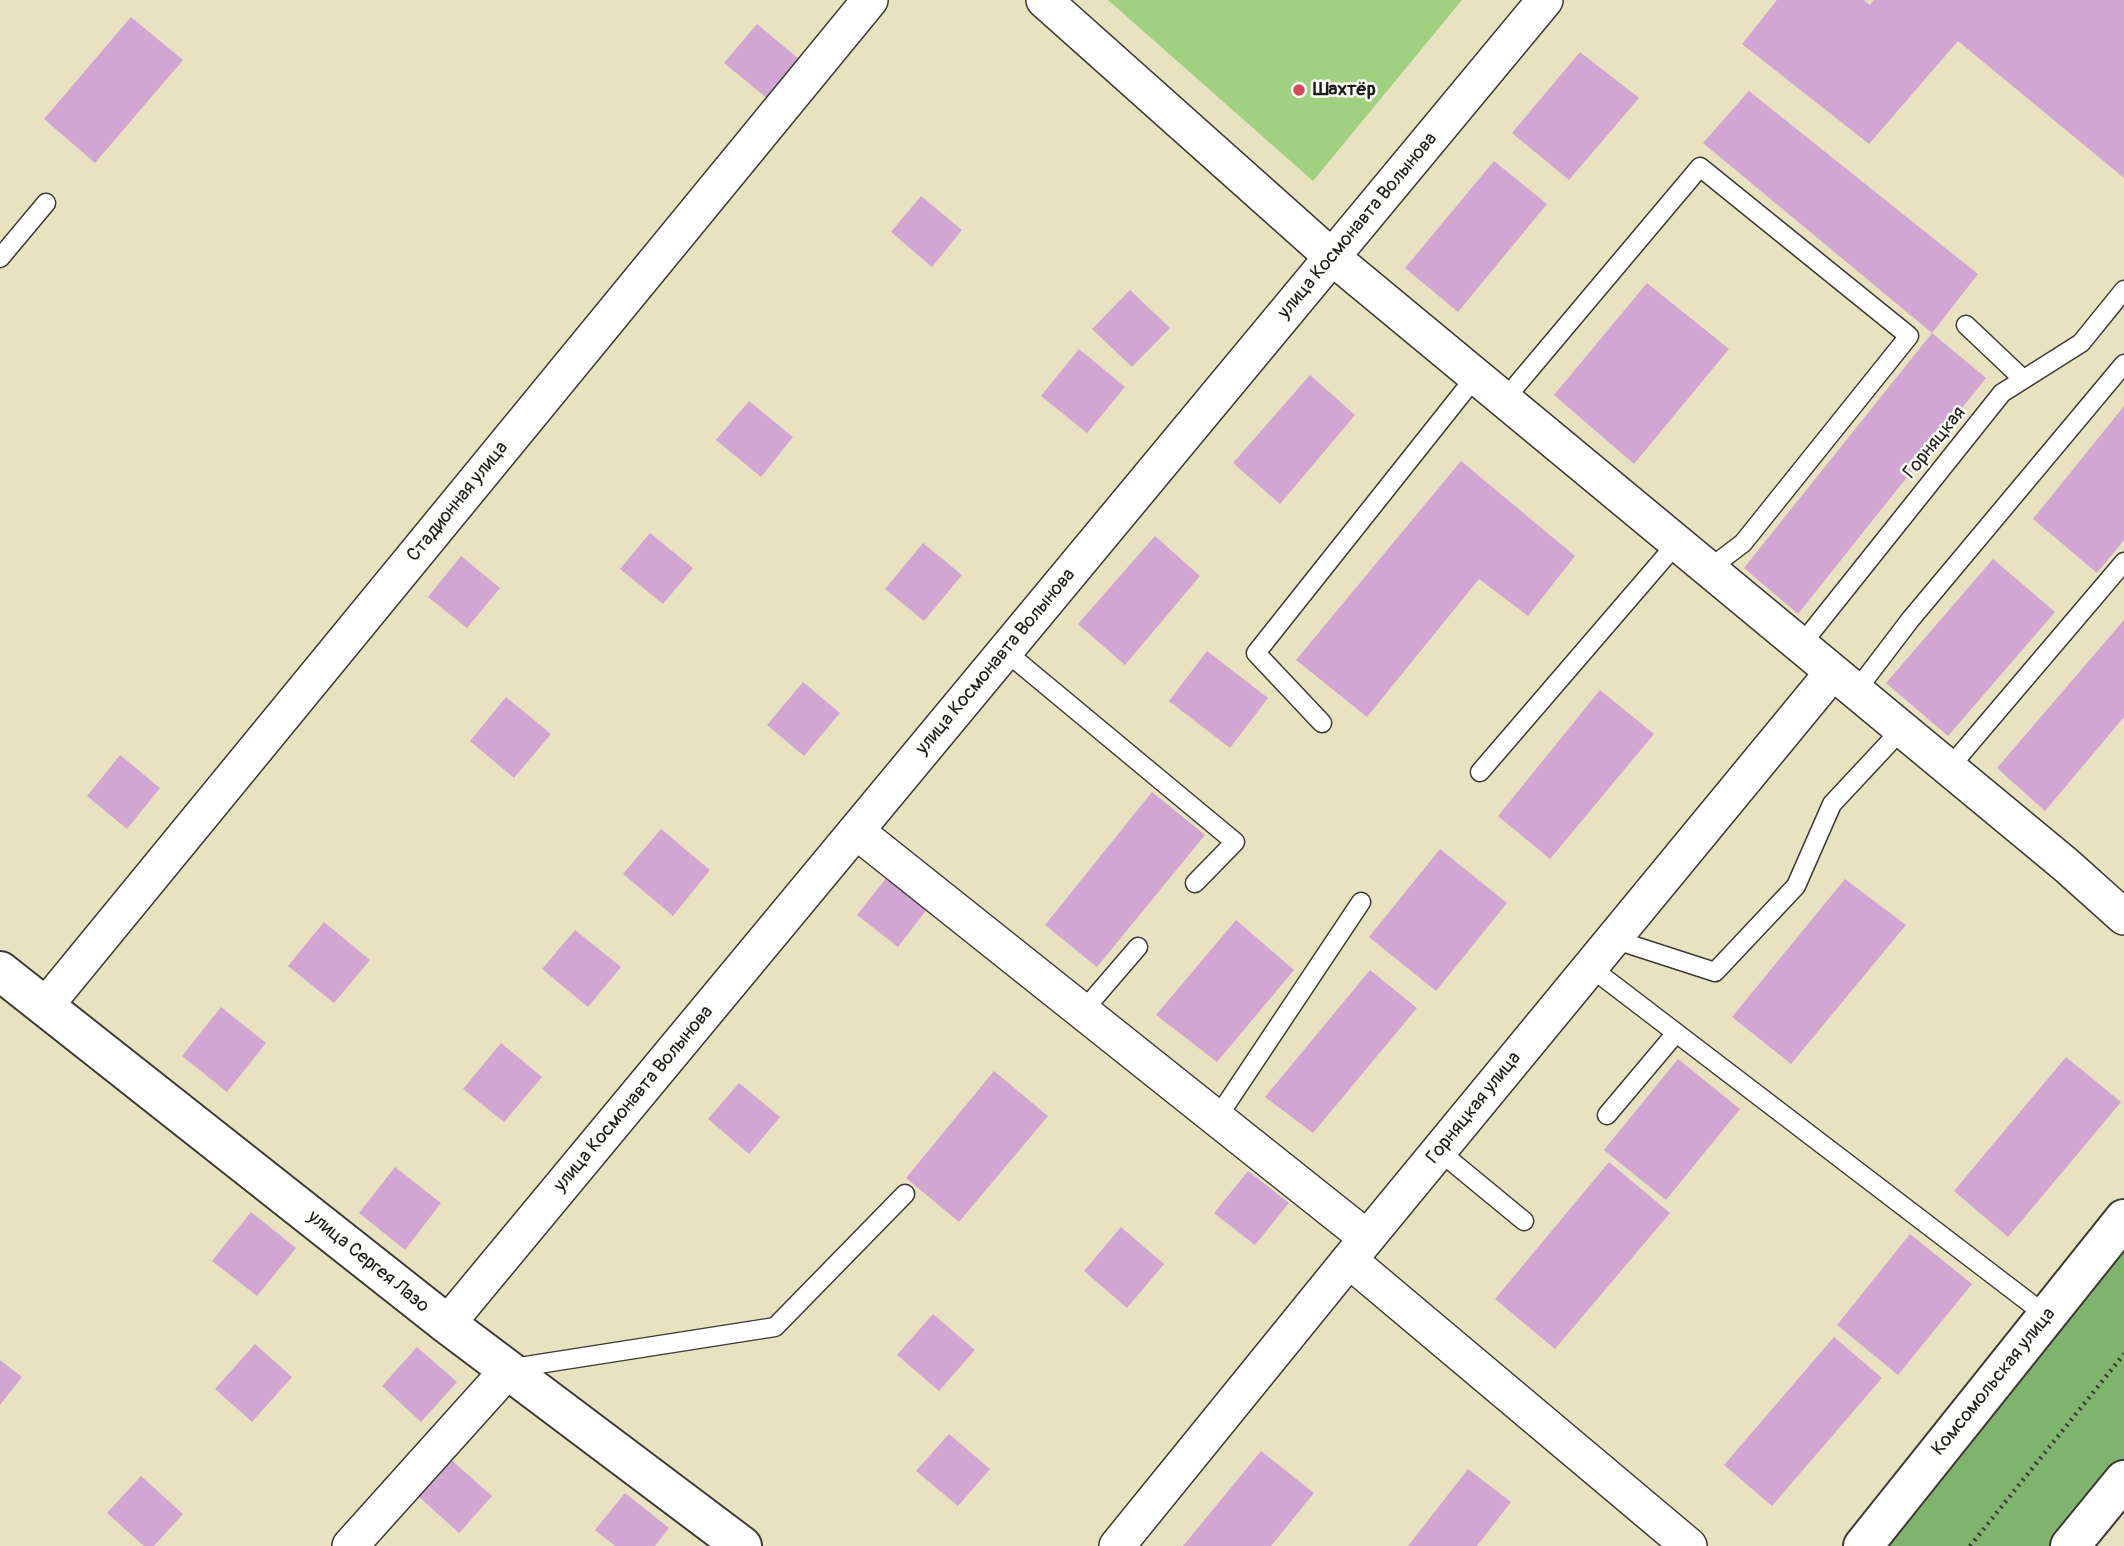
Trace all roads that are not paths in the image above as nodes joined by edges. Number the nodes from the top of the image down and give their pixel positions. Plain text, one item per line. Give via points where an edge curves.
1 (870, 0) edge
2 (1044, 0) edge
3 (1545, 0) edge
4 (46, 203) dead end
5 (1332, 257) junction
6 (0, 258) edge
7 (2124, 290) edge
8 (1966, 325) dead end
9 (2124, 364) edge
10 (1476, 376) junction
11 (2023, 379) junction
12 (1504, 400) junction
13 (1677, 543) junction
14 (2124, 562) edge
15 (1709, 569) junction
16 (1801, 645) junction
17 (1005, 651) junction
18 (1845, 682) junction
19 (1322, 723) dead end
20 (1902, 729) junction
21 (1949, 768) junction
22 (1480, 772) dead end
23 (856, 831) junction
24 (1195, 883) dead end
25 (1361, 902) dead end
26 (2124, 918) edge
27 (1614, 939) junction
28 (1138, 947) dead end
29 (1590, 967) junction
30 (0, 971) edge
31 (46, 1005) junction
32 (1083, 1012) junction
33 (1676, 1033) junction
34 (1606, 1115) dead end
35 (1217, 1118) junction
36 (1439, 1151) junction
37 (905, 1194) dead end
38 (2124, 1219) edge
39 (1524, 1221) dead end
40 (1358, 1249) junction
41 (2047, 1316) junction
42 (447, 1324) junction
43 (509, 1369) junction
44 (2124, 1480) edge
45 (2084, 1536) edge
46 (350, 1546) edge
47 (742, 1546) edge
48 (1117, 1546) edge
49 (1689, 1546) edge
50 (1863, 1546) edge

1 - 31 street, Стадионная улица
2 - 5 street
3 - 5 street, улица Космонавта Волынова
4 - 6 lane
5 - 10 street
5 - 17 street, улица Космонавта Волынова
7 - 11 lane, Горняцкая via 2081,343
8 - 11 lane
9 - 18 lane via 1910,620
10 - 12 street
10 - 19 lane via 1256,653
11 - 16 lane, Горняцкая via 2002,393
12 - 13 street
12 - 15 lane via 1700,167 1909,336 1744,543
13 - 15 street
13 - 22 lane
14 - 21 lane
15 - 16 street
16 - 18 street
17 - 23 street, улица Космонавта Волынова
17 - 24 lane via 1235,842
18 - 20 street
18 - 27 street, Горняцкая улица
20 - 21 street
20 - 27 lane via 1832,804 1796,886 1715,972
21 - 26 street
23 - 32 street
23 - 42 street, улица Космонавта Волынова
25 - 35 lane
27 - 29 street, Горняцкая улица
28 - 32 lane
29 - 33 lane
29 - 36 street, Горняцкая улица
30 - 31 street, улица Сергея Лазо
31 - 42 street, улица Сергея Лазо
32 - 35 street
33 - 34 lane
33 - 41 lane
35 - 40 street
36 - 39 lane
36 - 40 street, Горняцкая улица
37 - 43 lane via 775,1327
38 - 41 street, Комсомольская улица
40 - 48 street, Горняцкая улица
40 - 49 street
41 - 50 street, Комсомольская улица
42 - 43 street, улица Сергея Лазо
43 - 46 street
43 - 47 street, улица Сергея Лазо
44 - 45 street

